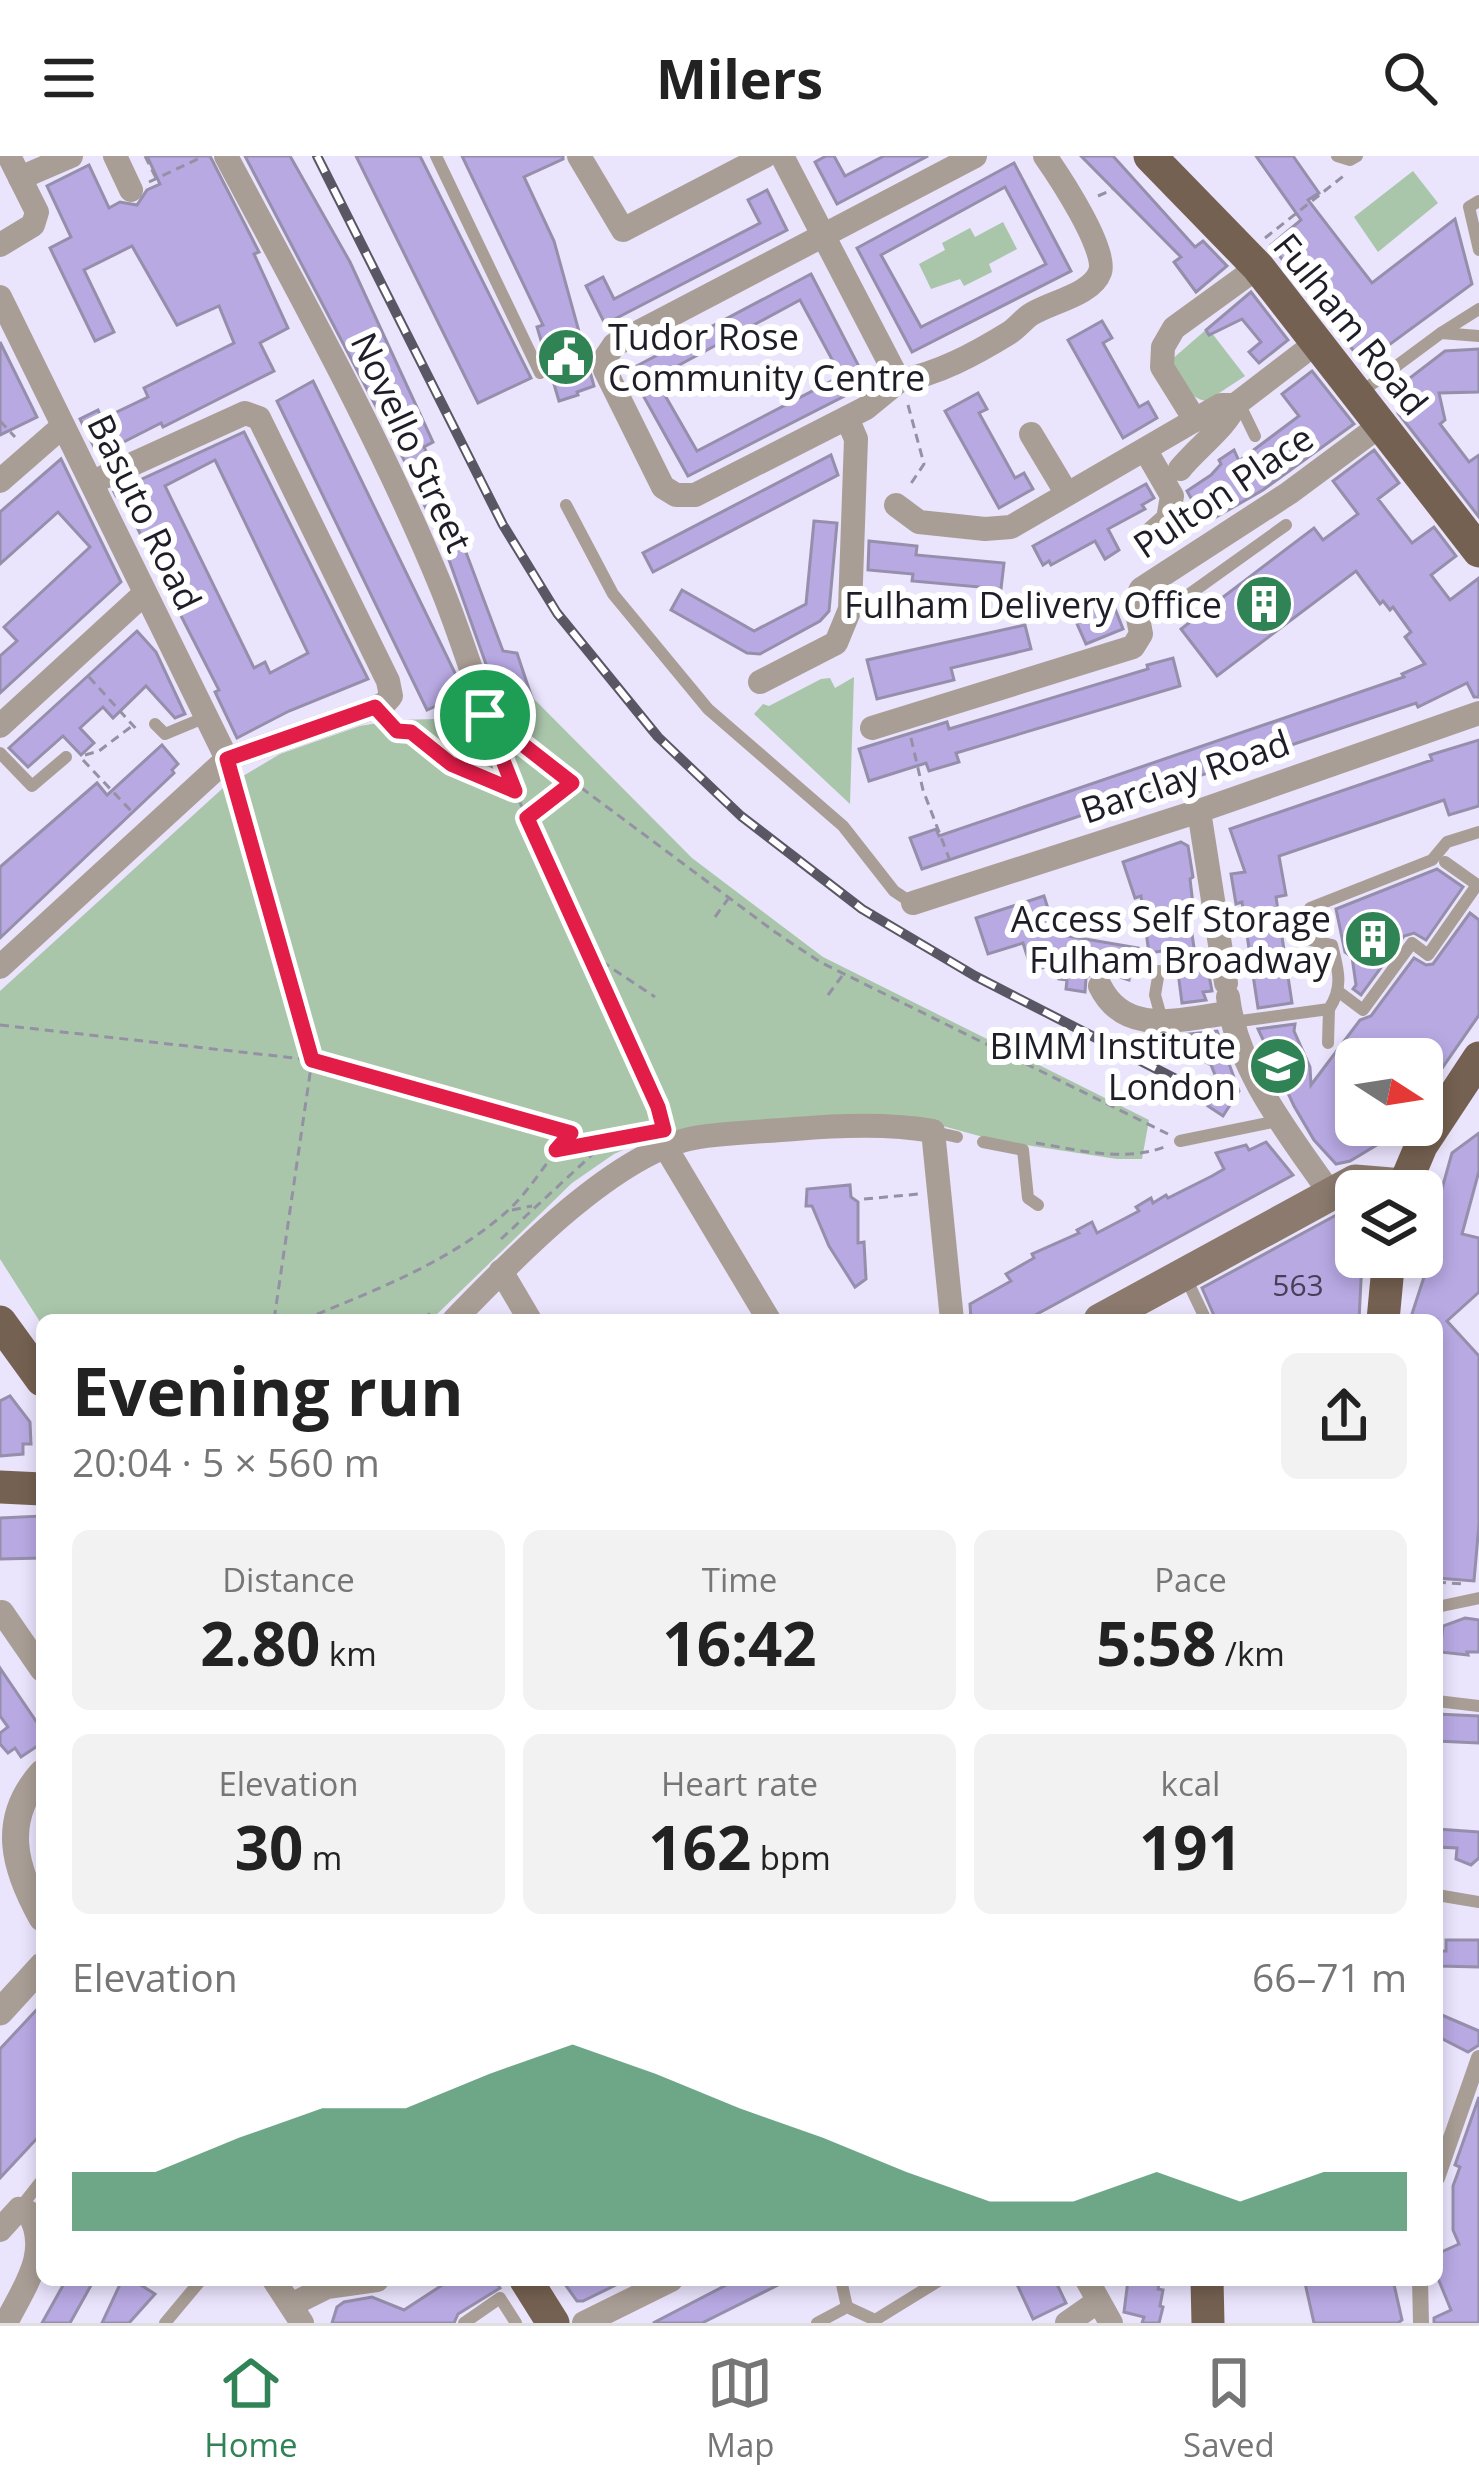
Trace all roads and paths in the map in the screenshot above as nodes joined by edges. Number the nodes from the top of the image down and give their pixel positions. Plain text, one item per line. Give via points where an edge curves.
1 (71, 156) edge
2 (115, 156) edge
3 (145, 156) edge
4 (226, 156) edge
5 (436, 156) edge
6 (579, 156) edge
7 (765, 156) edge
8 (782, 156) edge
9 (975, 156) edge
10 (1045, 156) edge
11 (1150, 156) edge
12 (202, 157) edge
13 (1348, 157) edge
14 (15, 167) edge
15 (156, 179) junction
16 (131, 190) joint
17 (1479, 201) edge
18 (824, 233) junction
19 (0, 245) edge
20 (1479, 250) edge
21 (1251, 260) junction
22 (0, 297) edge
23 (1479, 309) edge
24 (1441, 333) junction
25 (1479, 336) edge
26 (1316, 343) junction
27 (540, 373) dead end
28 (899, 381) junction
29 (1359, 394) junction
30 (1236, 403) junction
31 (847, 418) junction
32 (1195, 420) junction
33 (1382, 424) junction
34 (63, 426) junction
35 (1031, 434) dead end
36 (1256, 436) dead end
37 (1146, 451) junction
38 (1180, 469) dead end
39 (0, 481) edge
40 (94, 482) junction
41 (1067, 494) junction
42 (566, 505) dead end
43 (896, 505) joint
44 (1286, 525) dead end
45 (1235, 527) junction
46 (1150, 535) dead end
47 (1251, 550) junction
48 (1479, 550) edge
49 (144, 594) junction
50 (1177, 603) dead end
51 (71, 658) junction
52 (760, 682) dead end
53 (383, 699) junction
54 (1479, 713) edge
55 (207, 717) junction
56 (905, 719) junction
57 (133, 725) junction
58 (0, 726) edge
59 (872, 728) dead end
60 (160, 729) joint
61 (520, 742) dead end
62 (0, 753) edge
63 (66, 757) dead end
64 (227, 759) junction
65 (505, 771) dead end
66 (572, 783) junction
67 (1199, 811) junction
68 (527, 818) junction
69 (148, 828) junction
70 (1479, 832) edge
71 (1444, 862) dead end
72 (1478, 885) edge
73 (963, 888) junction
74 (728, 898) junction
75 (913, 904) joint
76 (715, 917) dead end
77 (588, 952) junction
78 (0, 967) edge
79 (1160, 971) dead end
80 (843, 974) junction
81 (1100, 986) dead end
82 (1339, 992) junction
83 (828, 995) dead end
84 (655, 997) dead end
85 (1229, 1004) junction
86 (1329, 1009) junction
87 (1162, 1020) junction
88 (0, 1025) edge
89 (1328, 1043) dead end
90 (1478, 1058) edge
91 (312, 1060) junction
92 (1277, 1121) junction
93 (571, 1133) junction
94 (609, 1138) junction
95 (656, 1140) junction
96 (1180, 1141) joint
97 (982, 1142) dead end
98 (556, 1150) junction
99 (1412, 1170) edge
100 (1335, 1191) edge
101 (939, 1193) junction
102 (1330, 1193) junction
103 (864, 1199) dead end
104 (533, 1205) dead end
105 (1038, 1205) dead end
106 (508, 1211) junction
107 (501, 1271) junction
108 (1184, 1274) junction
109 (1387, 1278) edge
110 (275, 1314) edge
111 (318, 1314) edge
112 (460, 1314) edge
113 (526, 1314) edge
114 (765, 1314) edge
115 (951, 1314) edge
116 (1111, 1314) edge
117 (1203, 1314) edge
118 (1384, 1314) edge
119 (0, 1322) edge
120 (36, 1372) edge
121 (1464, 1580) dead end
122 (1443, 1582) edge
123 (1479, 1598) edge
124 (1443, 1606) edge
125 (2, 1612) edge
126 (36, 1661) edge
127 (1443, 1702) edge
128 (1479, 1706) edge
129 (36, 1781) edge
130 (9, 1813) edge
131 (1443, 1896) edge
132 (1479, 1902) edge
133 (36, 1907) edge
134 (36, 1973) edge
135 (0, 2012) edge
136 (1479, 2058) edge
137 (1443, 2161) edge
138 (36, 2188) edge
139 (19, 2209) junction
140 (36, 2224) edge
141 (0, 2230) edge
142 (36, 2263) edge
143 (196, 2286) edge
144 (278, 2286) edge
145 (335, 2286) edge
146 (659, 2286) edge
147 (842, 2286) edge
148 (930, 2286) edge
149 (1208, 2286) edge
150 (1420, 2286) edge
151 (514, 2289) edge
152 (1098, 2302) edge
153 (847, 2306) junction
154 (485, 2309) junction
155 (297, 2313) edge
156 (470, 2321) edge
157 (6, 2323) edge
158 (165, 2323) edge
159 (494, 2323) edge
160 (516, 2323) edge
161 (553, 2323) edge
162 (584, 2323) edge
163 (817, 2323) edge
164 (1066, 2323) edge
165 (1208, 2323) edge
166 (1420, 2323) edge

1 - 14 street
2 - 16 street
3 - 15 path
4 - 65 street, Novello Street via 415,526 445,595 484,742
5 - 27 lane
6 - 7 street via 623,230
8 - 18 street
9 - 18 street
10 - 28 street via 1102,259 1100,275 963,358
11 - 21 main road, Fulham Road
12 - 15 path
13 - 21 path via 1345,177
14 - 19 street via 37,212 33,225
15 - 16 path
17 - 20 lane via 1469,207
18 - 28 street
18 - 31 street via 614,345 604,365 663,487 683,497
21 - 26 main road, Fulham Road
21 - 32 street via 1163,347 1162,367
22 - 34 street, Basuto Road
23 - 24 lane
24 - 25 lane
24 - 29 lane
26 - 29 main road, Fulham Road
26 - 30 street
28 - 31 street
28 - 43 path via 924,464
29 - 33 main road, Fulham Road
30 - 32 street
30 - 36 lane
30 - 38 street
31 - 52 street via 856,439 850,609 836,643
32 - 37 street
33 - 45 street, Pulton Place
33 - 48 main road, Fulham Road
34 - 39 street
34 - 40 street, Basuto Road
35 - 41 street
37 - 41 street
37 - 46 street via 1172,496 1168,519
40 - 49 street, Basuto Road
40 - 53 street via 244,413 260,418
41 - 43 street via 1011,527 985,530 919,522
42 - 75 lane via 614,595 708,709 843,826
44 - 47 lane
45 - 47 lane
45 - 56 street, Pulton Place via 1141,589 1141,634 1133,647
47 - 50 lane
49 - 51 street
49 - 55 street, Basuto Road
51 - 57 path
51 - 58 street
53 - 64 street
53 - 68 path via 397,731 515,791
54 - 67 street, Barclay Road
55 - 60 lane
55 - 64 street, Basuto Road
56 - 59 street, Pulton Place
56 - 73 path via 923,790
57 - 60 path via 151,744
57 - 69 path via 81,758
61 - 66 path
62 - 63 lane via 32,786
64 - 69 street
64 - 91 path
66 - 68 path
66 - 74 path
67 - 73 street, Barclay Road
67 - 85 street
68 - 77 path
69 - 78 street
70 - 82 lane via 1447,842 1432,860 1310,908 1310,940 1332,945
71 - 72 lane
72 - 82 lane via 1428,955 1412,944 1363,1010
73 - 75 street, Barclay Road
74 - 76 path
74 - 80 path
77 - 84 path
77 - 95 path via 662,1115
79 - 87 lane
80 - 83 path
80 - 96 path
81 - 87 street via 1123,1014
82 - 86 lane
85 - 86 lane
85 - 87 street
85 - 92 street
86 - 89 lane
88 - 91 path
90 - 99 main road
91 - 93 path
91 - 110 path
92 - 96 lane
92 - 102 street
93 - 94 path
93 - 98 path
94 - 95 path
94 - 98 path
95 - 101 street via 913,1127 945,1134
95 - 107 street
95 - 114 street
97 - 105 lane via 1023,1150 1028,1198
98 - 106 path
100 - 102 main road
101 - 103 path
101 - 115 street
102 - 108 main road
104 - 106 path
106 - 111 path via 432,1264
107 - 112 street
107 - 113 street
108 - 116 main road
108 - 117 lane
109 - 118 main road
119 - 120 main road
121 - 122 path
123 - 124 lane
125 - 126 street
127 - 128 lane
129 - 130 street
130 - 133 street via 17,1872
131 - 132 lane
134 - 135 street
136 - 137 street
138 - 139 lane
139 - 140 street
139 - 141 street
142 - 157 street
143 - 158 lane
144 - 155 street
145 - 155 street
146 - 162 street
147 - 153 lane
148 - 153 lane via 875,2320
149 - 165 main road
150 - 166 street
151 - 154 lane
151 - 160 lane
151 - 161 main road
152 - 164 street
153 - 163 lane
154 - 156 lane
154 - 159 lane

